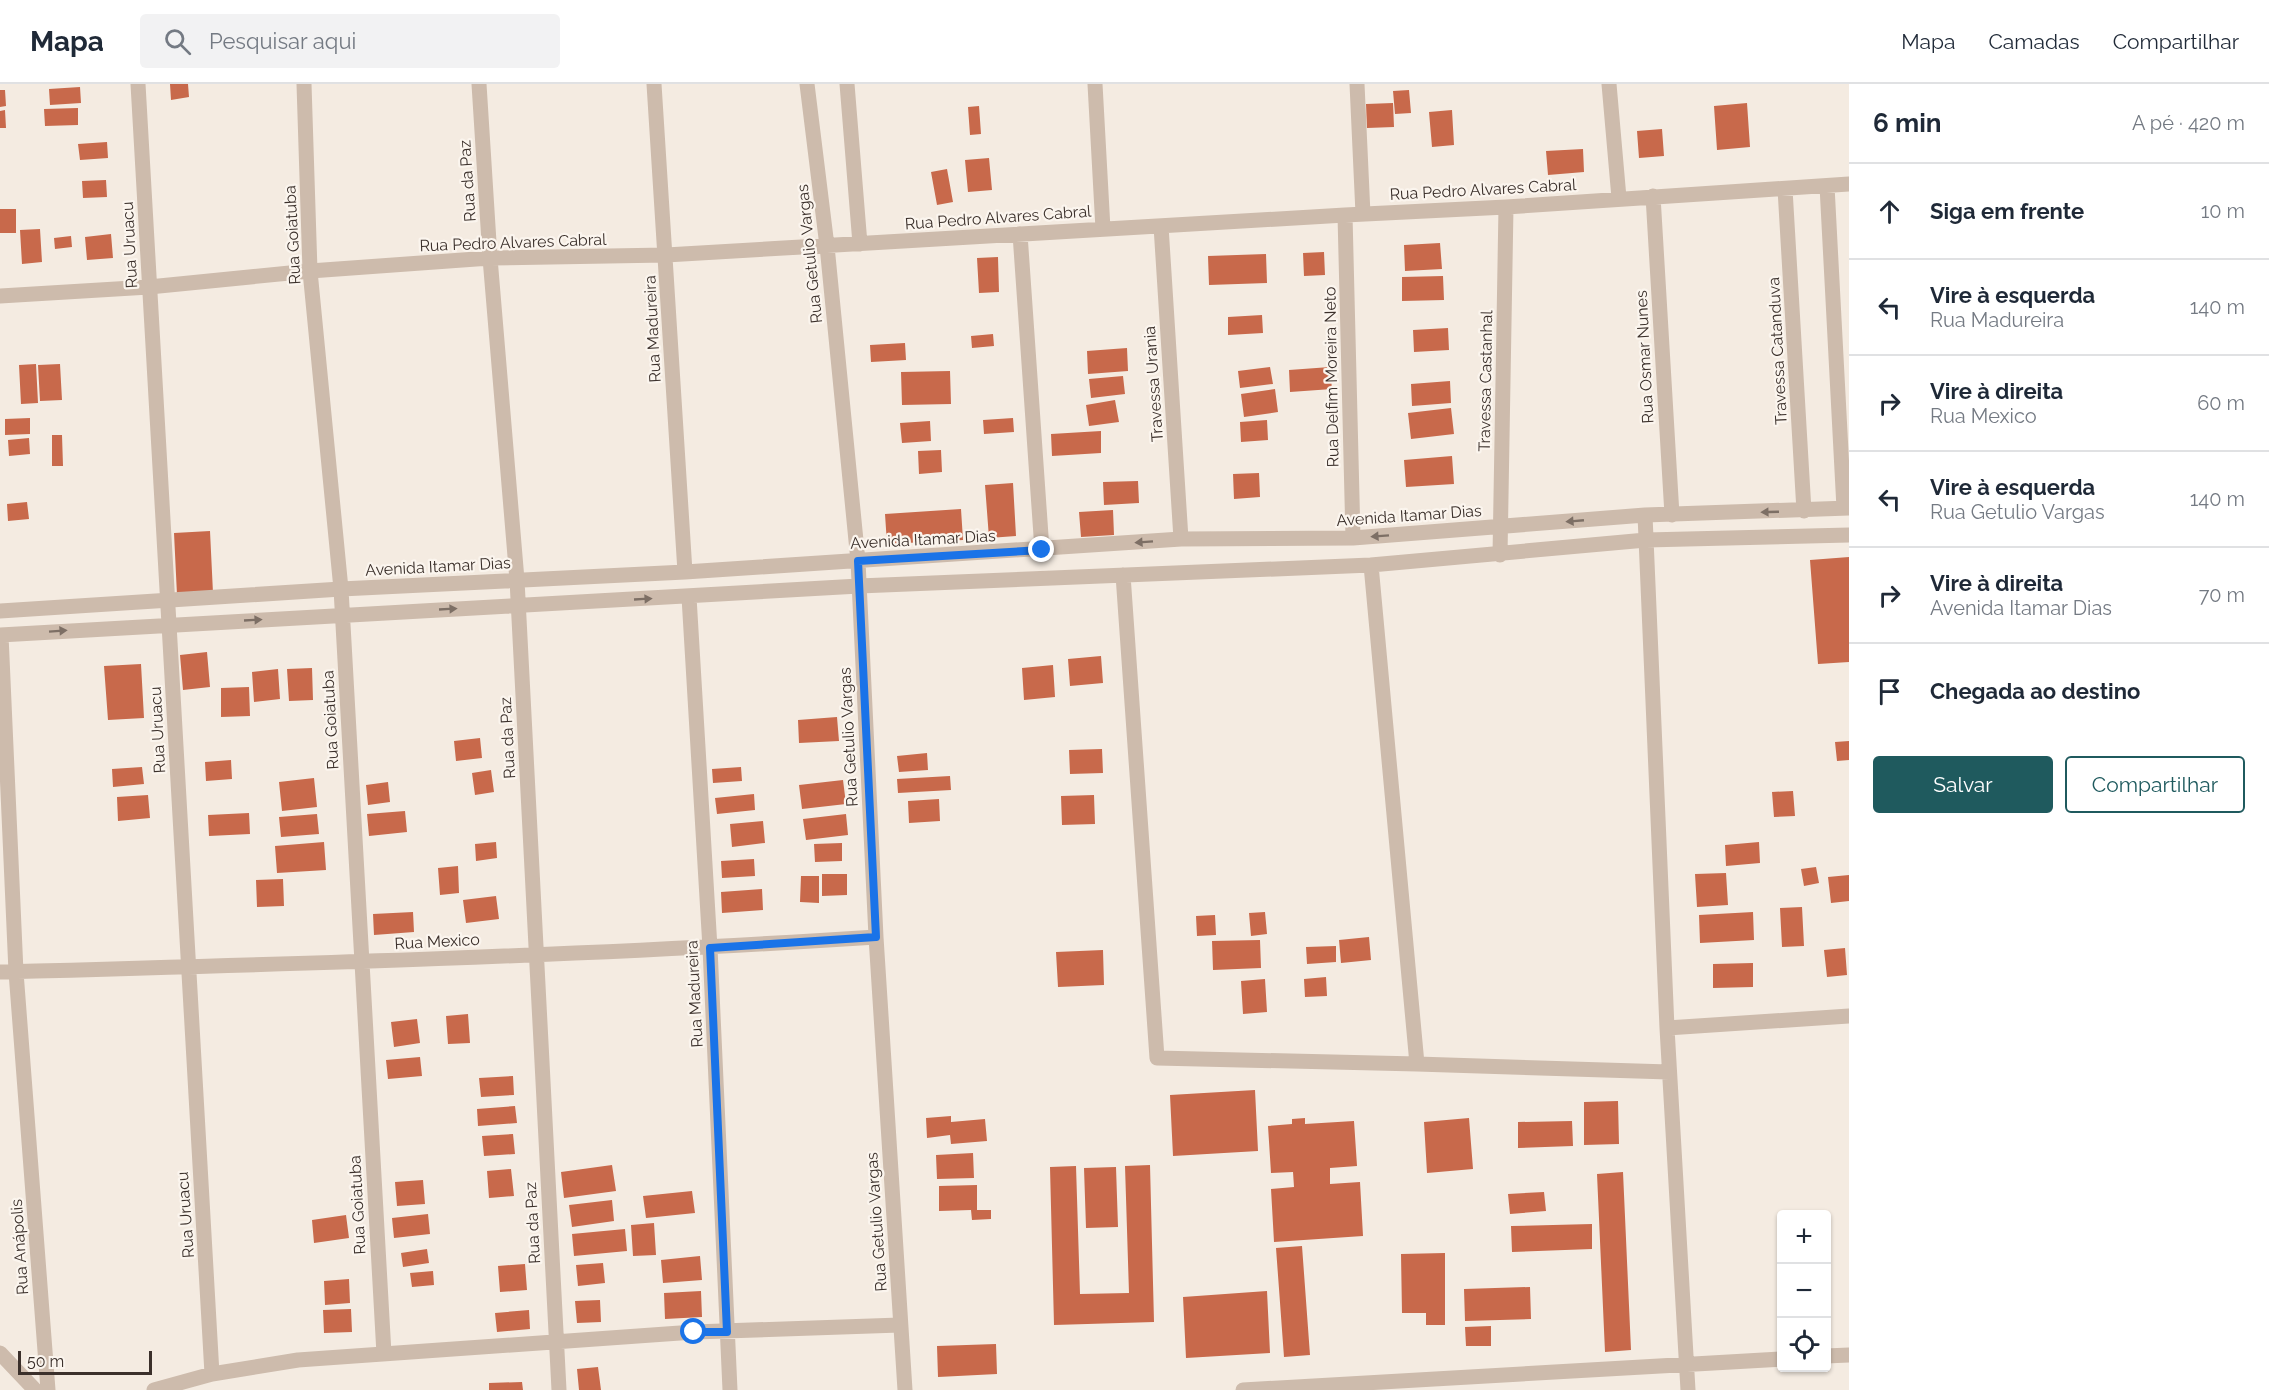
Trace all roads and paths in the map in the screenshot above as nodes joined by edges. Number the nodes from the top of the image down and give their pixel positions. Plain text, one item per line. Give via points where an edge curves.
1 (138, 84) edge
2 (304, 84) edge
3 (480, 84) edge
4 (654, 84) edge
5 (807, 84) edge
6 (847, 84) edge
7 (1095, 84) edge
8 (1357, 84) edge
9 (1609, 84) edge
10 (1849, 184) edge
11 (1827, 186) junction
12 (1785, 189) junction
13 (1653, 196) junction
14 (1619, 198) junction
15 (1506, 207) junction
16 (1362, 214) junction
17 (1345, 215) junction
18 (1161, 226) junction
19 (1103, 229) junction
20 (1020, 234) junction
21 (860, 244) junction
22 (827, 246) junction
23 (666, 255) junction
24 (490, 258) junction
25 (310, 271) junction
26 (149, 286) junction
27 (0, 296) edge
28 (1846, 508) edge
29 (1804, 511) junction
30 (1645, 515) junction
31 (1672, 515) junction
32 (1500, 527) junction
33 (1849, 535) edge
34 (1353, 538) junction
35 (1181, 540) junction
36 (1646, 540) junction
37 (1042, 550) junction
38 (1500, 555) junction
39 (858, 561) junction
40 (1371, 565) junction
41 (685, 572) junction
42 (1123, 575) junction
43 (517, 580) junction
44 (859, 586) junction
45 (341, 589) junction
46 (689, 597) junction
47 (168, 600) junction
48 (519, 606) junction
49 (0, 610) edge
50 (342, 615) junction
51 (170, 624) junction
52 (1, 635) edge
53 (876, 937) junction
54 (710, 948) junction
55 (536, 954) junction
56 (360, 963) junction
57 (187, 967) junction
58 (8, 972) edge
59 (1849, 1017) edge
60 (1667, 1029) junction
61 (1417, 1064) junction
62 (1669, 1072) junction
63 (900, 1325) junction
64 (727, 1332) junction
65 (557, 1342) junction
66 (0, 1353) edge
67 (384, 1354) junction
68 (1849, 1355) edge
69 (1831, 1356) edge
70 (1777, 1359) edge
71 (1686, 1364) junction
72 (212, 1374) junction
73 (1425, 1385) edge
74 (35, 1390) edge
75 (48, 1390) edge
76 (154, 1390) edge
77 (559, 1390) edge
78 (730, 1390) edge
79 (905, 1390) edge
80 (1244, 1390) edge
81 (1688, 1390) edge

1 - 26 street, Rua Uruacu
2 - 25 street, Rua Goiatuba
3 - 24 street, Rua da Paz
4 - 23 street, Rua Madureira
5 - 22 street, Rua Getulio Vargas
6 - 21 street
7 - 19 street
8 - 16 street
9 - 14 street
10 - 11 street, Rua Pedro Alvares Cabral
11 - 12 street, Rua Pedro Alvares Cabral
11 - 28 street
12 - 13 street, Rua Pedro Alvares Cabral
12 - 29 street, Travessa Catanduva
13 - 14 street, Rua Pedro Alvares Cabral
13 - 31 street, Rua Osmar Nunes
14 - 15 street, Rua Pedro Alvares Cabral
15 - 16 street, Rua Pedro Alvares Cabral
15 - 32 street, Travessa Castanhal
16 - 17 street, Rua Pedro Alvares Cabral
17 - 18 street, Rua Pedro Alvares Cabral
17 - 34 street, Rua Delfim Moreira Neto
18 - 19 street, Rua Pedro Alvares Cabral
18 - 35 street, Travessa Urania
19 - 20 street, Rua Pedro Alvares Cabral
20 - 21 street, Rua Pedro Alvares Cabral
20 - 37 street
21 - 22 street, Rua Pedro Alvares Cabral
22 - 23 street, Rua Pedro Alvares Cabral
22 - 39 street, Rua Getulio Vargas
23 - 24 street, Rua Pedro Alvares Cabral
23 - 41 street, Rua Madureira
24 - 25 street, Rua Pedro Alvares Cabral
24 - 43 street, Rua da Paz
25 - 26 street, Rua Pedro Alvares Cabral
25 - 45 street, Rua Goiatuba
26 - 27 street, Rua Pedro Alvares Cabral
26 - 47 street, Rua Uruacu
28 - 29 street, Avenida Itamar Dias
29 -> 31 street, Avenida Itamar Dias
30 - 31 street, Avenida Itamar Dias
30 -> 32 street, Avenida Itamar Dias
30 - 36 street
32 -> 34 street, Avenida Itamar Dias
32 - 38 street, Travessa Castanhal
33 - 36 street
34 - 35 street, Avenida Itamar Dias
35 -> 37 street, Avenida Itamar Dias
36 - 38 street
36 - 60 street
37 - 39 street, Avenida Itamar Dias
38 - 40 street
39 - 41 street, Avenida Itamar Dias
39 - 44 street, Rua Getulio Vargas
40 - 42 street
40 - 61 street
41 - 43 street, Avenida Itamar Dias
42 - 44 street
42 - 61 street via 1157,1058
43 - 45 street, Avenida Itamar Dias
43 - 48 street, Rua da Paz
44 - 46 street
44 - 53 street, Rua Getulio Vargas
45 - 47 street, Avenida Itamar Dias
45 - 50 street, Rua Goiatuba
48 -> 46 street
46 - 54 street, Rua Madureira
47 - 49 street, Avenida Itamar Dias
47 - 51 street, Rua Uruacu
50 -> 48 street
48 - 55 street, Rua da Paz
51 -> 50 street
50 - 56 street, Rua Goiatuba
52 -> 51 street
51 - 57 street, Rua Uruacu
52 - 58 street, Rua Anápolis
53 - 54 street, Rua Mexico
53 - 63 street, Rua Getulio Vargas
54 - 55 street, Rua Mexico
54 - 64 street, Rua Madureira
55 - 56 street, Rua Mexico
55 - 65 street, Rua da Paz
56 - 57 street, Rua Mexico
56 - 67 street, Rua Goiatuba
57 - 58 street, Rua Mexico
57 - 72 street, Rua Uruacu
58 - 75 street, Rua Anápolis
59 - 60 street
60 - 62 street
61 - 62 street
62 - 71 street
63 - 64 street
63 - 79 street, Rua Getulio Vargas
64 - 65 street
64 - 78 street, Rua Madureira
65 - 67 street
65 - 77 street, Rua da Paz
66 - 74 street
67 - 72 street via 298,1360
68 - 69 street
70 - 71 street
71 - 73 street
71 - 81 street
72 - 76 street
73 - 80 street

